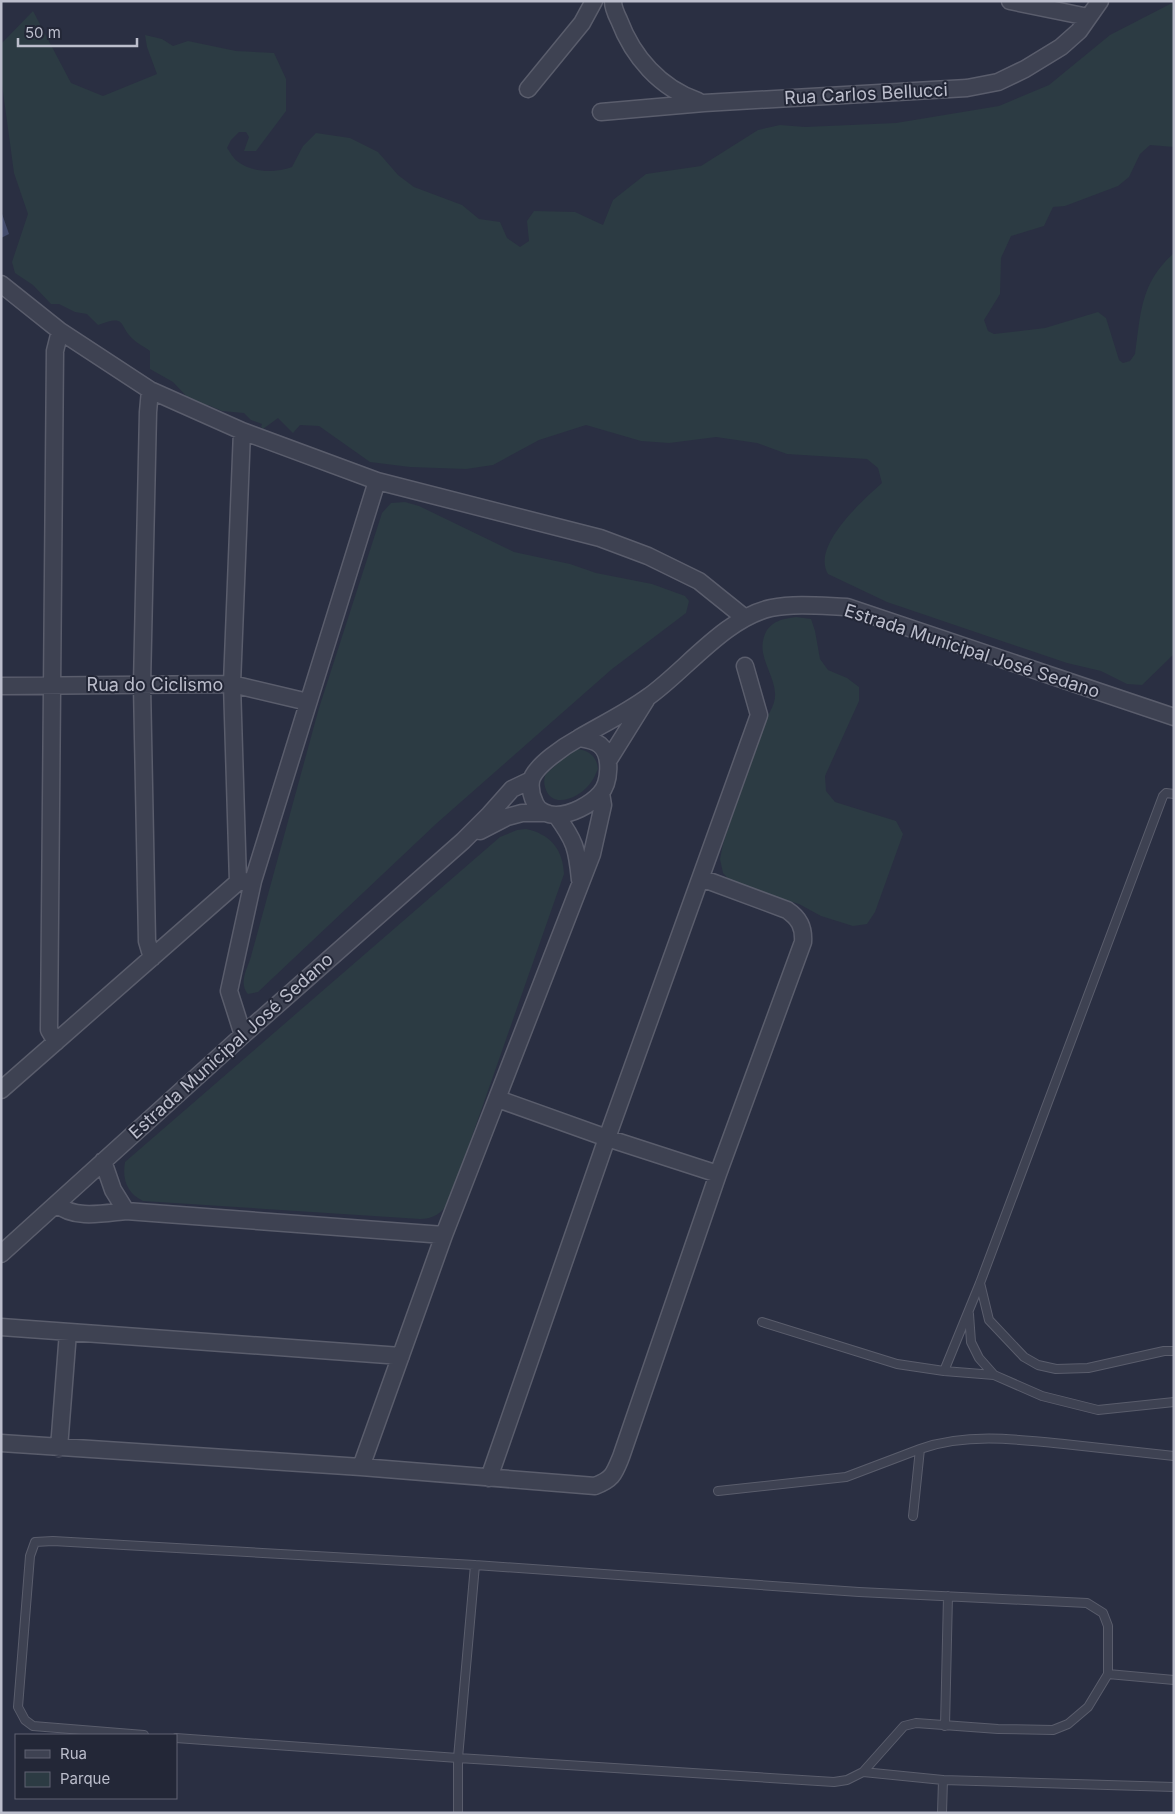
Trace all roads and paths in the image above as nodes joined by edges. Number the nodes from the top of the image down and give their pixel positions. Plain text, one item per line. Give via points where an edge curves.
1 (594, 1) edge
2 (613, 1) edge
3 (1010, 1) edge
4 (1100, 1) edge
5 (1088, 18) junction
6 (528, 90) dead end
7 (704, 103) junction
8 (601, 112) dead end
9 (1, 284) edge
10 (60, 331) junction
11 (150, 390) junction
12 (242, 431) junction
13 (377, 481) junction
14 (746, 618) junction
15 (745, 666) dead end
16 (232, 684) junction
17 (52, 685) junction
18 (142, 685) junction
19 (1, 686) edge
20 (648, 697) junction
21 (308, 702) junction
22 (1174, 717) edge
23 (579, 738) junction
24 (608, 761) junction
25 (531, 780) junction
26 (601, 793) junction
27 (1174, 794) edge
28 (551, 814) junction
29 (463, 841) junction
30 (701, 878) junction
31 (245, 881) junction
32 (581, 882) junction
33 (152, 958) junction
34 (243, 1035) junction
35 (56, 1042) junction
36 (1, 1090) edge
37 (498, 1098) junction
38 (607, 1138) junction
39 (103, 1161) junction
40 (718, 1174) junction
41 (57, 1204) junction
42 (126, 1211) junction
43 (444, 1235) junction
44 (1, 1254) edge
45 (980, 1283) junction
46 (969, 1309) junction
47 (762, 1322) dead end
48 (1, 1327) edge
49 (68, 1332) junction
50 (1174, 1351) edge
51 (401, 1356) junction
52 (944, 1372) junction
53 (994, 1375) junction
54 (1174, 1402) edge
55 (1, 1443) edge
56 (59, 1448) junction
57 (920, 1449) junction
58 (1174, 1456) edge
59 (362, 1467) junction
60 (489, 1478) junction
61 (718, 1491) dead end
62 (913, 1516) dead end
63 (475, 1565) junction
64 (948, 1596) junction
65 (1108, 1674) junction
66 (1174, 1680) edge
67 (945, 1726) junction
68 (132, 1734) edge
69 (178, 1738) edge
70 (458, 1758) junction
71 (863, 1772) junction
72 (943, 1780) junction
73 (1174, 1787) edge
74 (458, 1813) edge
75 (942, 1813) edge

1 - 6 street via 582,23
2 - 7 street via 624,35 643,64 682,96
3 - 5 street
4 - 5 street, Rua Carlos Bellucci
5 - 7 street, Rua Carlos Bellucci via 1060,48 998,82 967,88
7 - 8 street, Rua Carlos Bellucci
9 - 10 street
10 - 11 street
10 - 17 street via 56,351
11 - 12 street
11 - 18 street
12 - 13 street
12 - 16 street
13 - 14 street via 600,538 648,556 699,581
13 - 21 street
14 - 20 street, Estrada Municipal José Sedano
14 - 22 street, Estrada Municipal José Sedano via 770,608 802,605 847,607
15 - 30 street via 759,715
16 - 18 street, Rua do Ciclismo
16 - 21 street, Rua do Ciclismo
16 - 31 street
17 - 18 street, Rua do Ciclismo
17 - 19 street, Rua do Ciclismo
17 - 35 street via 49,1030
18 - 33 street via 147,941
20 - 23 street, Estrada Municipal José Sedano
20 - 24 street, Estrada Municipal José Sedano
21 - 31 street
23 - 24 street via 602,746
23 - 25 street via 539,768
24 - 26 street via 609,773
25 - 28 street via 536,807
25 - 29 street, Estrada Municipal José Sedano via 512,790
26 - 28 street via 590,803 567,813
26 - 32 street via 601,815 592,854
27 - 45 lane via 1163,796
28 - 29 street, Estrada Municipal José Sedano via 522,813 507,817
28 - 32 street via 569,833 577,849
29 - 34 street, Estrada Municipal José Sedano
30 - 38 street
30 - 40 street via 787,910 795,915 804,930 803,942
31 - 33 street
31 - 34 street via 229,991
32 - 37 street
33 - 35 street
34 - 39 street, Estrada Municipal José Sedano
35 - 36 street
37 - 38 street
37 - 43 street
38 - 40 street
38 - 60 street
39 - 41 street, Estrada Municipal José Sedano
39 - 42 street via 113,1190
40 - 60 street via 613,1475 607,1482 595,1486
41 - 42 street via 62,1209 77,1213
41 - 44 street, Estrada Municipal José Sedano
42 - 43 street
43 - 51 street
45 - 46 lane
45 - 50 lane via 990,1320 1024,1357 1038,1365 1088,1368
46 - 52 lane
46 - 53 lane via 971,1342 978,1358
47 - 52 lane via 897,1364
48 - 49 street
49 - 51 street
49 - 56 street
51 - 59 street
52 - 53 lane
53 - 54 lane via 1042,1396 1098,1410
55 - 56 street
56 - 59 street
57 - 58 lane via 956,1439 1021,1440
57 - 61 lane via 846,1477
57 - 62 lane
59 - 60 street
63 - 64 lane
63 - 68 lane via 35,1542 30,1556 18,1707 21,1714 33,1726
63 - 70 lane
64 - 65 lane via 1087,1603 1103,1613 1108,1626
64 - 67 lane
65 - 66 lane
65 - 67 lane via 1088,1707 1068,1724 1053,1730
67 - 71 lane via 904,1726
69 - 70 lane
70 - 71 lane via 834,1782
70 - 74 lane
71 - 72 lane
72 - 73 lane
72 - 75 lane

